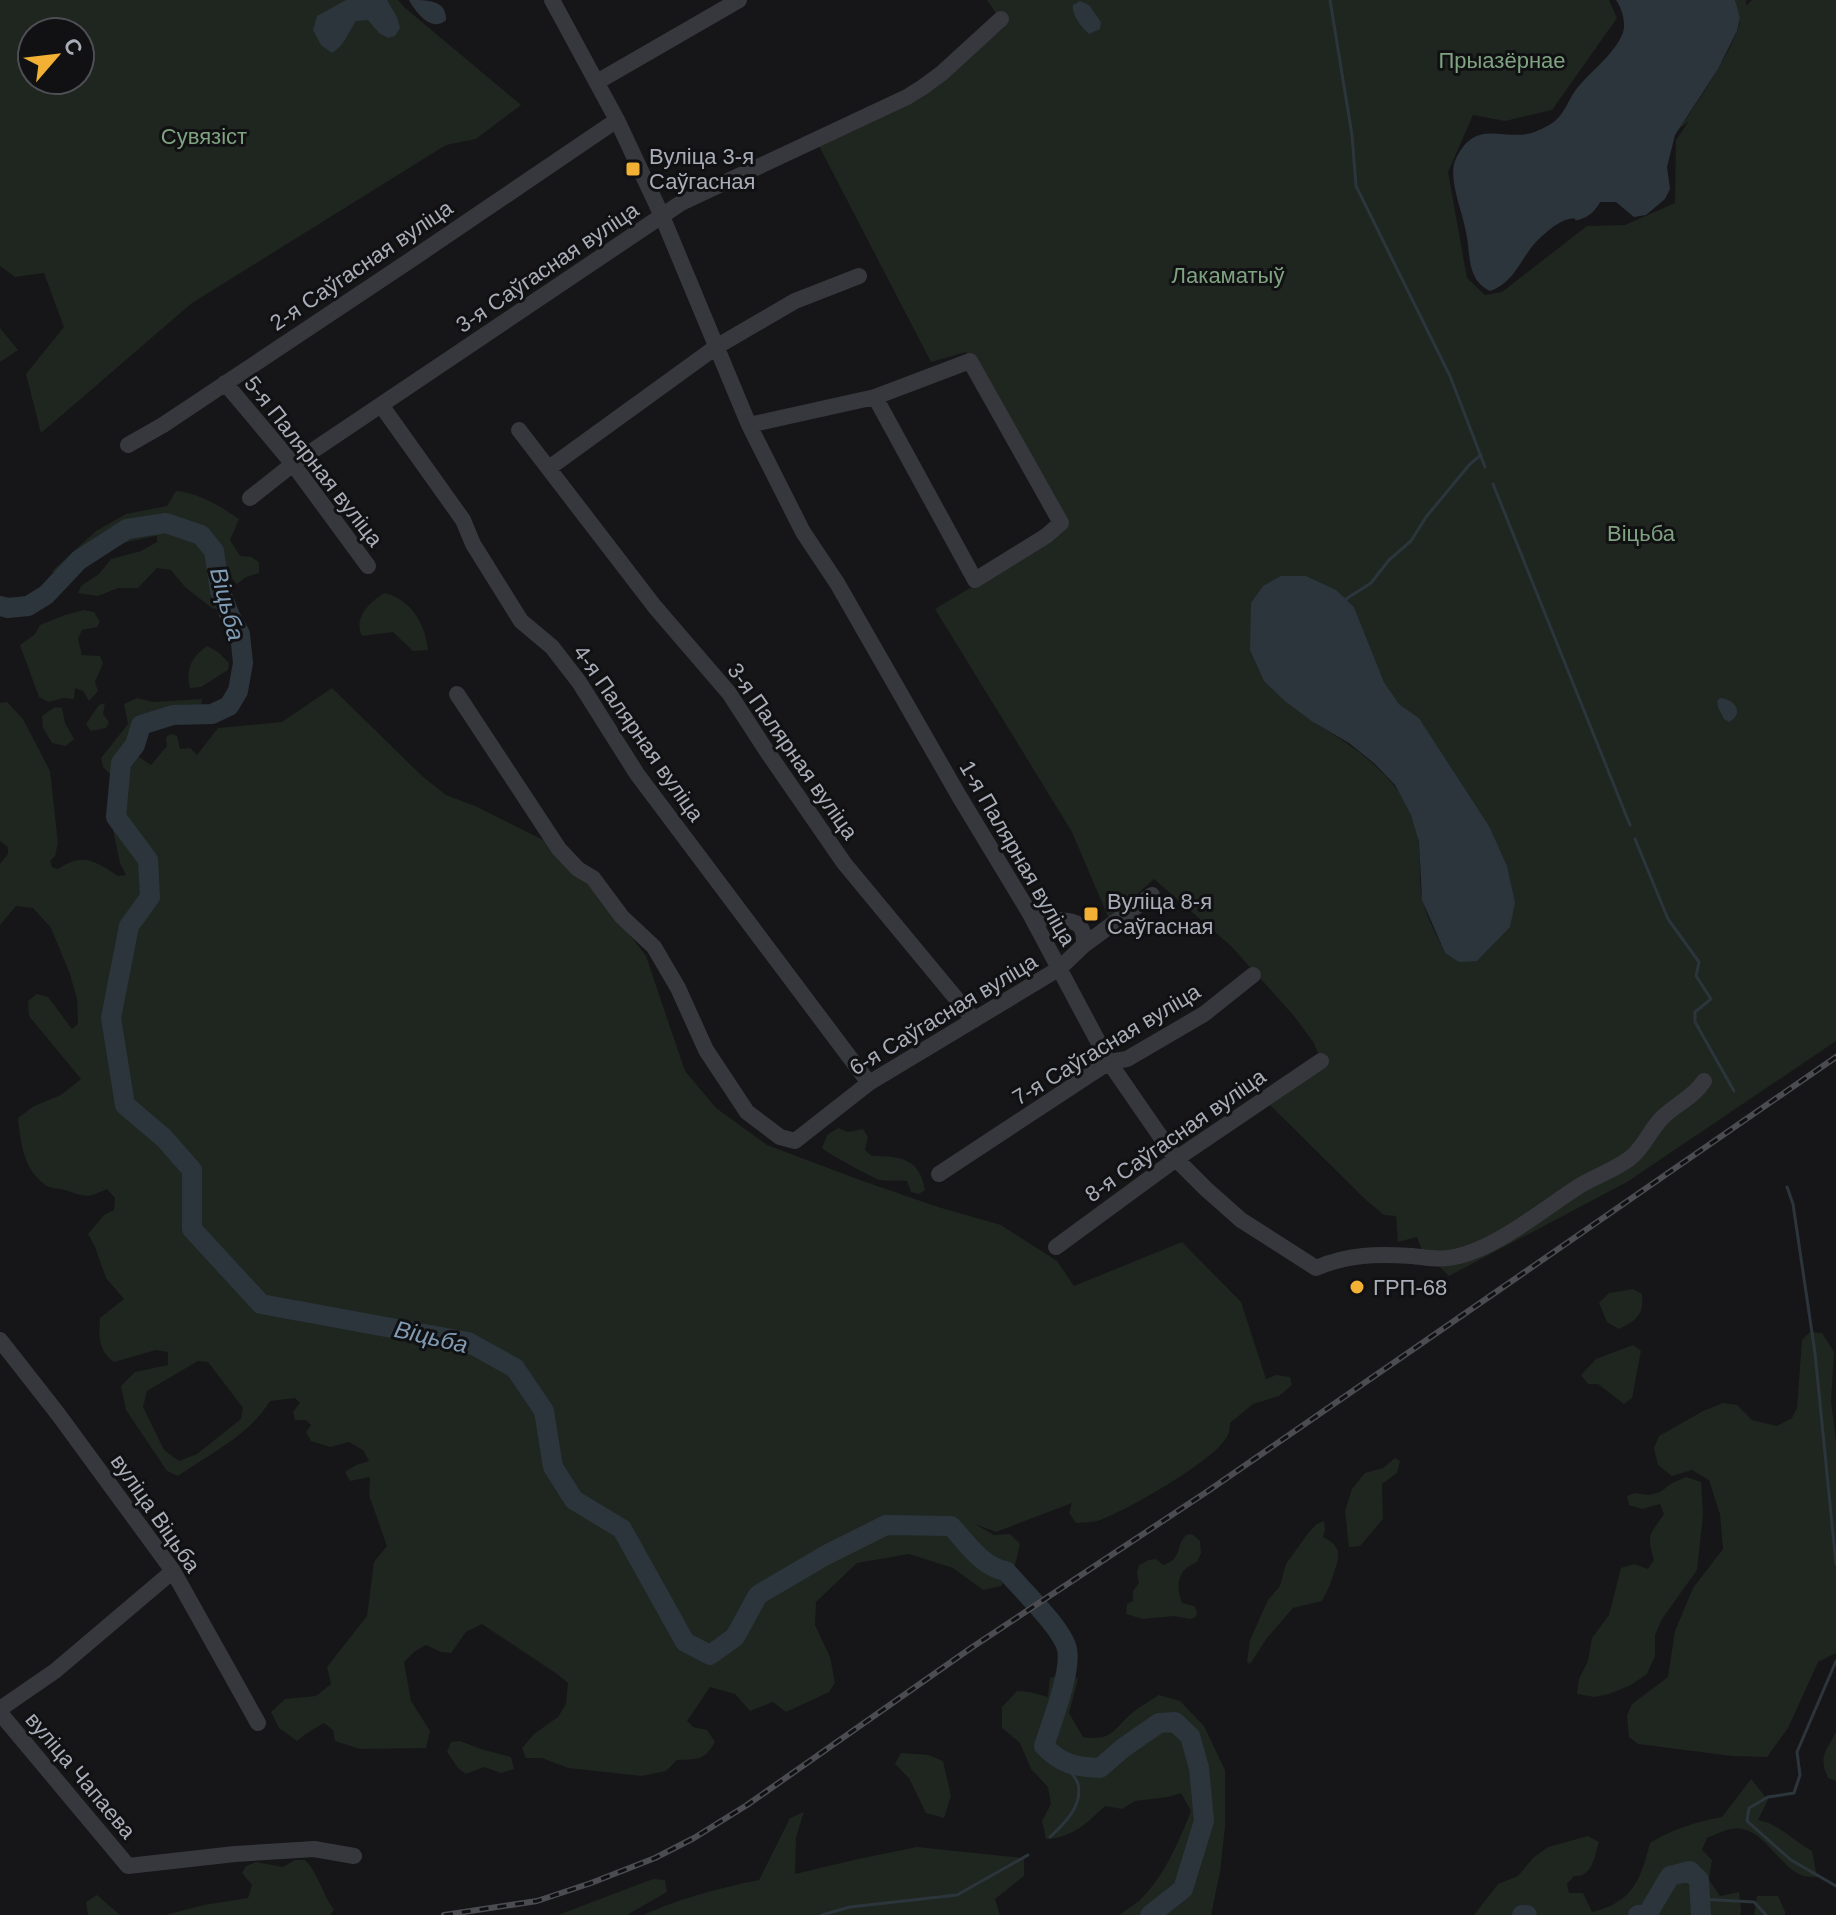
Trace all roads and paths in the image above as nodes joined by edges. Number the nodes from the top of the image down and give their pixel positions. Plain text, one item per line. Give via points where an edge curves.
1 (552, 0) edge
2 (739, 0) edge
3 (1001, 19) dead end
4 (597, 82) junction
5 (617, 120) junction
6 (662, 216) junction
7 (859, 276) dead end
8 (716, 347) junction
9 (225, 383) junction
10 (875, 397) junction
11 (381, 405) junction
12 (749, 425) junction
13 (519, 430) dead end
14 (128, 445) dead end
15 (293, 464) junction
16 (549, 468) junction
17 (250, 498) dead end
18 (368, 566) dead end
19 (457, 694) dead end
20 (1152, 895) dead end
21 (1029, 912) junction
22 (1084, 945) junction
23 (1060, 968) junction
24 (1253, 975) dead end
25 (974, 1020) junction
26 (1321, 1061) dead end
27 (1109, 1062) junction
28 (1704, 1081) dead end
29 (869, 1083) junction
30 (1176, 1159) junction
31 (939, 1174) dead end
32 (1056, 1247) dead end
33 (0, 1340) edge
34 (173, 1571) junction
35 (0, 1711) edge
36 (258, 1723) dead end
37 (354, 1856) dead end

1 - 4 street, 1-я Палярная вуліца
2 - 4 street
3 - 6 street, 3-я Саўгасная вуліца via 907,97
4 - 5 street, 1-я Палярная вуліца
5 - 6 street, 1-я Палярная вуліца
5 - 9 street, 2-я Саўгасная вуліца
6 - 8 street, 1-я Палярная вуліца
6 - 11 street, 3-я Саўгасная вуліца
7 - 8 street via 795,301
8 - 12 street, 1-я Палярная вуліца
8 - 16 street
9 - 14 street, 2-я Саўгасная вуліца
9 - 15 street, 5-я Палярная вуліца
10 - 10 street via 975,580 1061,523 970,361
10 - 12 street
11 - 15 street, 3-я Саўгасная вуліца
11 - 29 street, 4-я Палярная вуліца via 463,520 521,621 552,647 579,682 637,774
12 - 21 street, 1-я Палярная вуліца via 803,532
13 - 16 street, 3-я Палярная вуліца
15 - 17 street, 3-я Саўгасная вуліца
15 - 18 street, 5-я Палярная вуліца
16 - 25 street, 3-я Палярная вуліца via 655,607 729,693 844,863
19 - 29 street, 6-я Саўгасная вуліца via 559,849 593,878 622,917 654,947 706,1050 747,1112 780,1137 795,1141
20 - 22 street, 6-я Саўгасная вуліца
21 - 22 street via 1079,924
21 - 23 street, 1-я Палярная вуліца
22 - 23 street, 6-я Саўгасная вуліца
23 - 25 street, 6-я Саўгасная вуліца
23 - 27 street, 1-я Палярная вуліца
24 - 27 street, 7-я Саўгасная вуліца via 1204,1014 1127,1059
25 - 29 street, 6-я Саўгасная вуліца
26 - 30 street, 8-я Саўгасная вуліца
27 - 30 street, 1-я Палярная вуліца
27 - 31 street, 7-я Саўгасная вуліца
28 - 30 street, 1-я Палярная вуліца via 1662,1118 1629,1159 1498,1238 1447,1259 1351,1257 1316,1268 1241,1220
30 - 32 street, 8-я Саўгасная вуліца
33 - 34 street, вуліца Віцьба
34 - 35 street
34 - 36 street, вуліца Віцьба
35 - 37 street, вуліца Чапаева via 128,1866 314,1849

